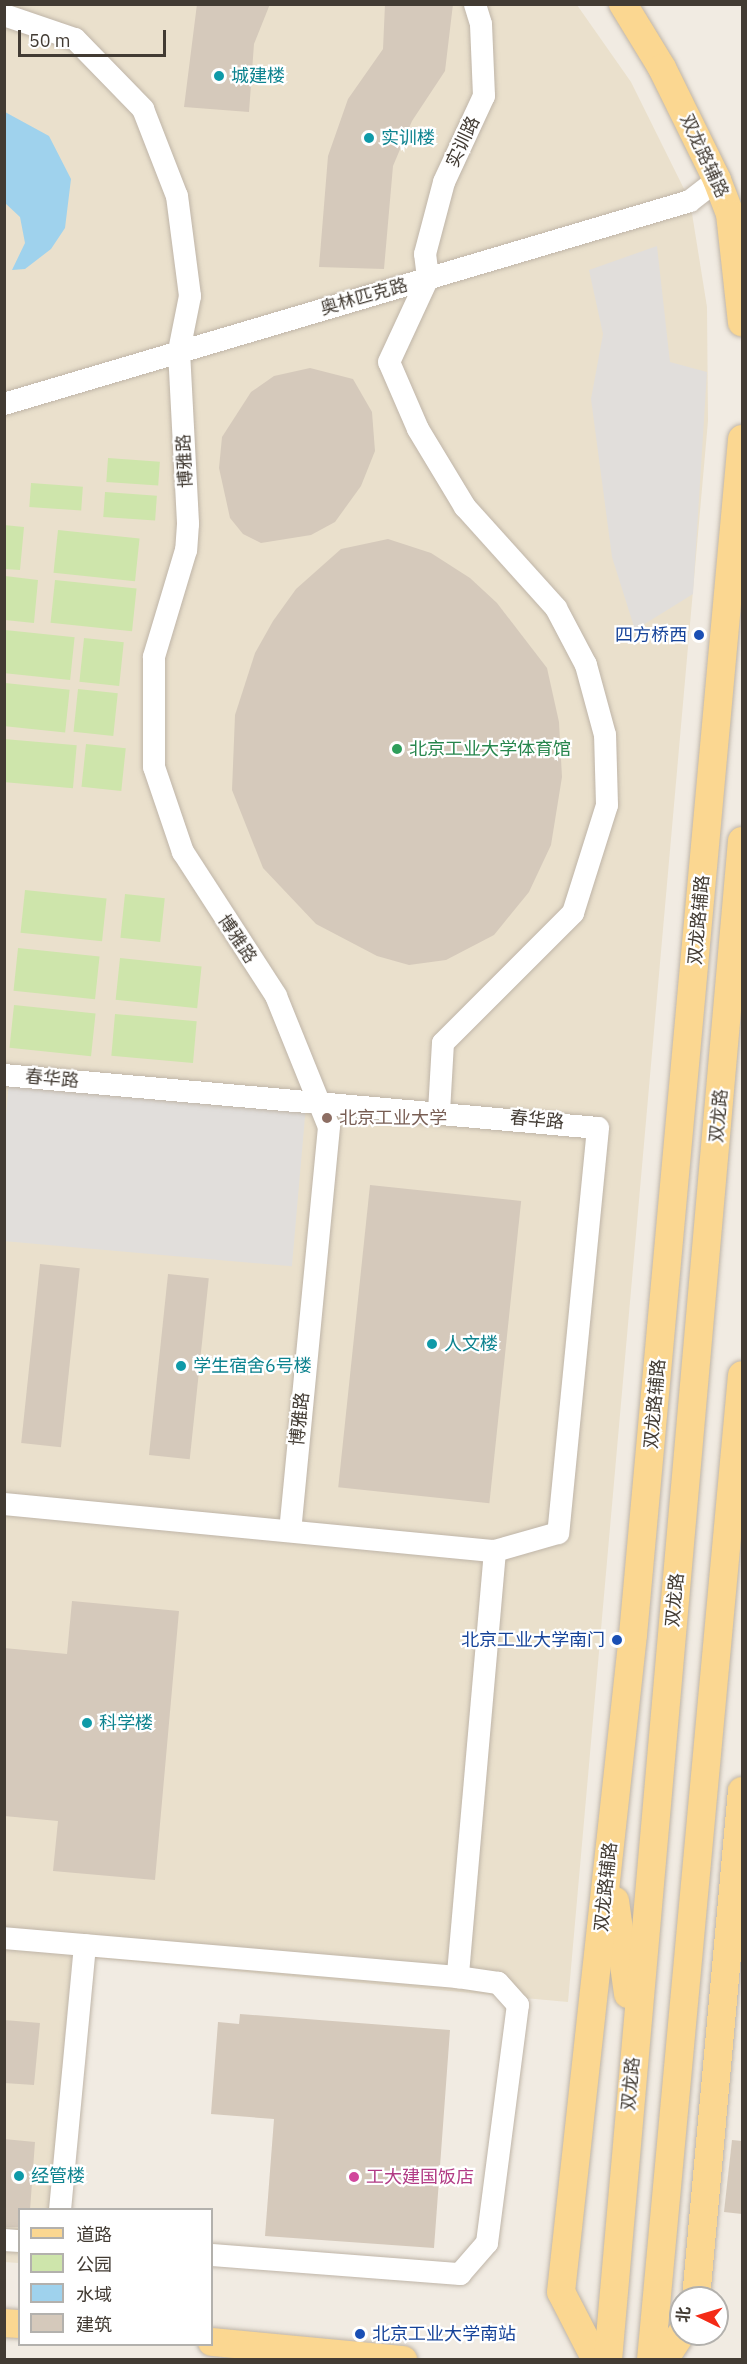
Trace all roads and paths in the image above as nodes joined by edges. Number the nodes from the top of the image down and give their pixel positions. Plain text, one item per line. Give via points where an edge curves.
1 (475, 4) edge
2 (623, 4) edge
3 (4, 15) edge
4 (717, 180) junction
5 (736, 215) edge
6 (428, 278) junction
7 (742, 307) edge
8 (179, 351) junction
9 (4, 404) edge
10 (742, 439) edge
11 (742, 841) edge
12 (4, 1075) edge
13 (318, 1101) junction
14 (439, 1112) junction
15 (742, 1375) edge
16 (695, 1388) junction
17 (647, 1490) junction
18 (4, 1504) edge
19 (290, 1529) junction
20 (495, 1551) junction
21 (742, 1791) edge
22 (609, 1859) junction
23 (4, 1938) edge
24 (85, 1945) junction
25 (458, 1977) junction
26 (723, 1996) junction
27 (635, 2041) junction
28 (673, 2108) junction
29 (60, 2208) edge
30 (213, 2255) edge
31 (697, 2286) edge
32 (213, 2342) edge
33 (671, 2346) edge
34 (660, 2359) edge
35 (403, 2360) edge
36 (596, 2360) edge
37 (608, 2360) edge

1 - 6 street, 实训路 via 481,24 484,96 444,182 425,254
2 - 4 main road, 双龙路辅路 via 662,68
3 - 8 street, 博雅路 via 75,39 143,109 177,196 190,296
4 - 5 main road, 双龙路辅路
4 - 6 street, 奥林匹克路 via 690,201
5 - 7 main road, 双龙路辅路
6 - 8 street, 奥林匹克路
6 - 14 street via 389,362 418,429 465,507 556,608 586,665 605,735 607,805 573,914 443,1043
8 - 9 street, 奥林匹克路
8 - 13 street, 博雅路 via 188,524 186,550 154,657 154,767 183,852 276,996
10 - 17 main road, 双龙路辅路
11 - 16 main road, 双龙路
12 - 13 street, 春华路
13 - 14 street, 春华路
13 - 19 street, 博雅路 via 329,1127
14 - 20 street, 春华路 via 598,1128 558,1533
15 - 28 main road
16 - 17 main road
16 - 27 main road, 双龙路
17 - 22 main road, 双龙路辅路
18 - 19 street
19 - 20 street
20 - 25 street
21 - 26 main road
22 - 27 main road
22 - 36 main road, 双龙路辅路 via 561,2292
23 - 24 street
24 - 25 street
24 - 29 street
25 - 30 street via 498,1983 518,2005 487,2243 460,2274
26 - 28 main road
26 - 31 main road
27 - 37 main road, 双龙路
28 - 34 main road
32 - 35 main road
33 - 34 main road

